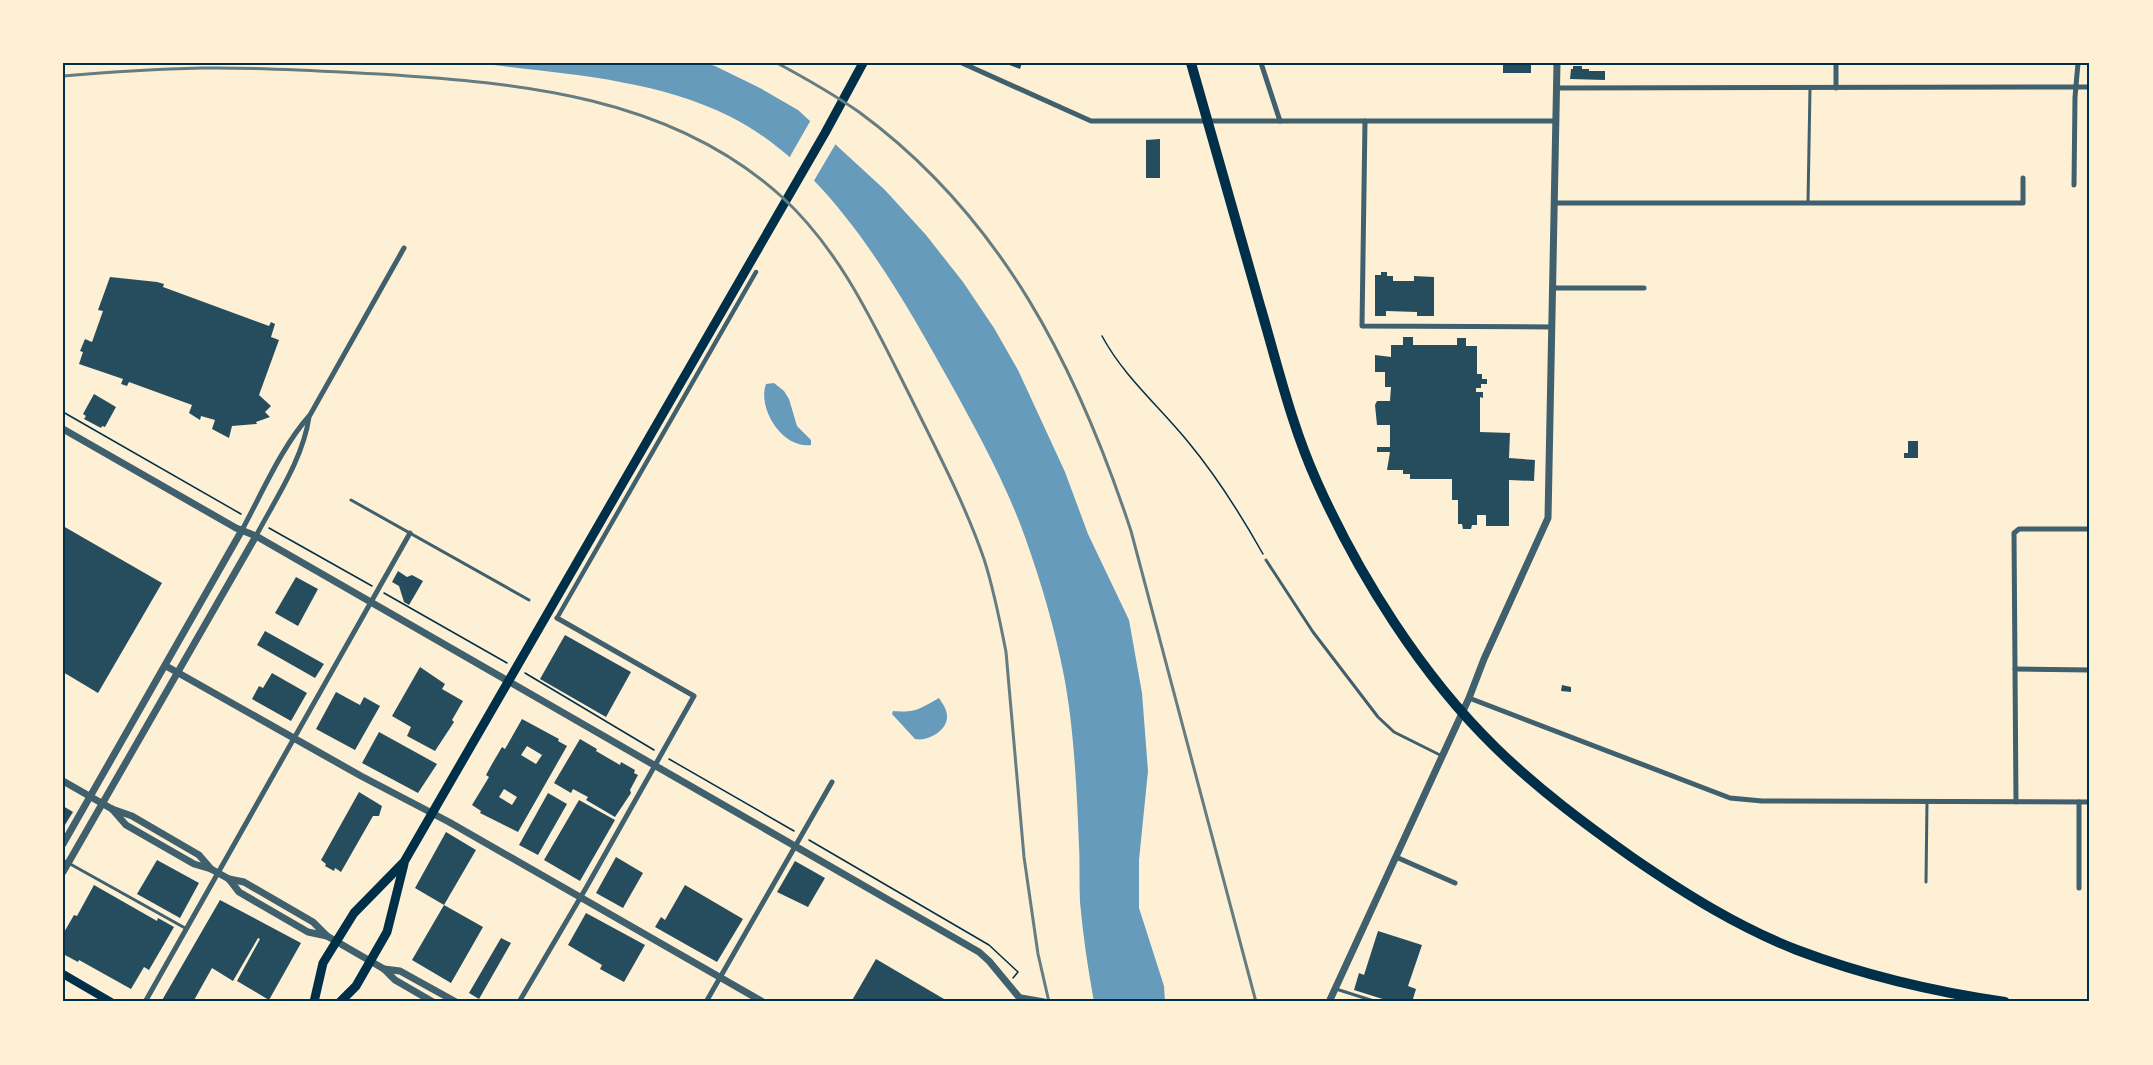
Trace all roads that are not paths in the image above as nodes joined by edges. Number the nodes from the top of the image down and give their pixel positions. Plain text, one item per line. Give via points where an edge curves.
1 (863, 63) edge
2 (963, 63) edge
3 (1191, 63) edge
4 (1261, 63) edge
5 (1557, 63) edge
6 (1836, 63) edge
7 (2078, 63) edge
8 (2076, 87) junction
9 (2090, 87) edge
10 (1557, 88) junction
11 (1809, 88) junction
12 (1836, 88) junction
13 (1280, 121) junction
14 (1365, 121) junction
15 (1556, 121) junction
16 (2023, 178) dead end
17 (2074, 185) dead end
18 (1555, 203) junction
19 (1808, 203) junction
20 (404, 248) dead end
21 (756, 272) dead end
22 (1553, 288) junction
23 (1644, 288) dead end
24 (1552, 327) junction
25 (310, 415) junction
26 (63, 429) edge
27 (351, 500) dead end
28 (2090, 529) edge
29 (242, 530) junction
30 (410, 533) junction
31 (256, 536) junction
32 (1266, 560) road end
33 (212, 583) junction
34 (225, 591) junction
35 (529, 600) dead end
36 (372, 602) junction
37 (557, 618) joint
38 (166, 666) junction
39 (2015, 669) junction
40 (2090, 670) edge
41 (177, 673) junction
42 (508, 680) junction
43 (1469, 698) junction
44 (129, 727) junction
45 (142, 734) junction
46 (294, 738) junction
47 (1442, 756) junction
48 (655, 765) junction
49 (63, 781) edge
50 (832, 782) dead end
51 (90, 797) junction
52 (1927, 801) junction
53 (2016, 802) junction
54 (2079, 802) junction
55 (2090, 802) edge
56 (102, 804) junction
57 (432, 814) junction
58 (63, 844) edge
59 (795, 846) junction
60 (1396, 857) junction
61 (66, 861) edge
62 (404, 862) junction
63 (215, 871) junction
64 (63, 872) edge
65 (1926, 882) dead end
66 (1455, 883) dead end
67 (2079, 888) dead end
68 (581, 897) junction
69 (187, 929) junction
70 (332, 939) junction
71 (370, 961) junction
72 (384, 969) junction
73 (63, 974) edge
74 (720, 978) junction
75 (1335, 988) junction
76 (1021, 1001) edge
77 (1041, 1001) edge
78 (111, 1002) edge
79 (145, 1002) edge
80 (314, 1002) edge
81 (340, 1002) edge
82 (433, 1002) edge
83 (456, 1002) edge
84 (519, 1002) edge
85 (706, 1002) edge
86 (763, 1002) edge
87 (1329, 1002) edge
88 (1377, 1002) edge
89 (2005, 1002) edge

1 - 42 main road
2 - 13 street via 1091,121
3 - 89 highway via 1303,447 1337,525 1365,576 1432,676 1493,746 1552,798 1683,891 1794,949 1899,981
4 - 13 street
5 - 10 street
6 - 12 street
7 - 8 street
8 - 9 street
8 - 12 street
8 - 17 street
10 - 11 street
10 - 15 street
11 - 12 street
11 - 19 lane
13 - 14 street
14 - 15 street
14 - 24 street via 1362,326
15 - 18 street
16 - 19 street via 2023,203
18 - 19 street
18 - 22 street
20 - 25 street
21 - 37 street
22 - 23 street
22 - 24 street
24 - 43 street via 1548,518
25 - 29 street via 295,434
25 - 31 street via 293,465
26 - 29 street
27 - 30 lane
28 - 39 street via 2014,533
29 - 31 street
29 - 33 street
30 - 35 lane
30 - 36 street
31 - 34 street
31 - 36 street
32 - 47 lane via 1301,615 1378,717 1395,732
33 - 34 street
33 - 38 street
34 - 41 street
36 - 42 street
36 - 46 street
37 - 48 street via 694,696
38 - 41 street
38 - 44 street
39 - 40 street
39 - 53 street
41 - 45 street
41 - 46 street
42 - 48 street
42 - 57 main road
43 - 47 street
43 - 52 street via 1730,798
44 - 45 street
44 - 51 street
45 - 56 street
46 - 57 street
46 - 63 street
47 - 60 street
48 - 59 street
48 - 68 street
49 - 51 street
50 - 59 street
51 - 56 street
51 - 58 street
52 - 53 street
52 - 65 lane
53 - 54 street
54 - 55 street
54 - 67 street
56 - 61 street
56 - 63 street via 132,816 199,855
57 - 62 main road
57 - 68 street
59 - 74 street
59 - 76 street via 979,952
60 - 66 street
60 - 75 street
61 - 64 street
61 - 69 lane
62 - 70 main road
62 - 71 main road via 387,932
63 - 69 street
63 - 70 street via 229,879 239,892 309,932
68 - 74 street
68 - 84 street
69 - 79 street
70 - 71 street
70 - 80 main road
71 - 72 street
71 - 81 main road via 356,986
72 - 82 street
72 - 83 street via 400,971
73 - 78 main road
74 - 85 street
74 - 86 street
75 - 87 street
75 - 88 lane
76 - 77 street

